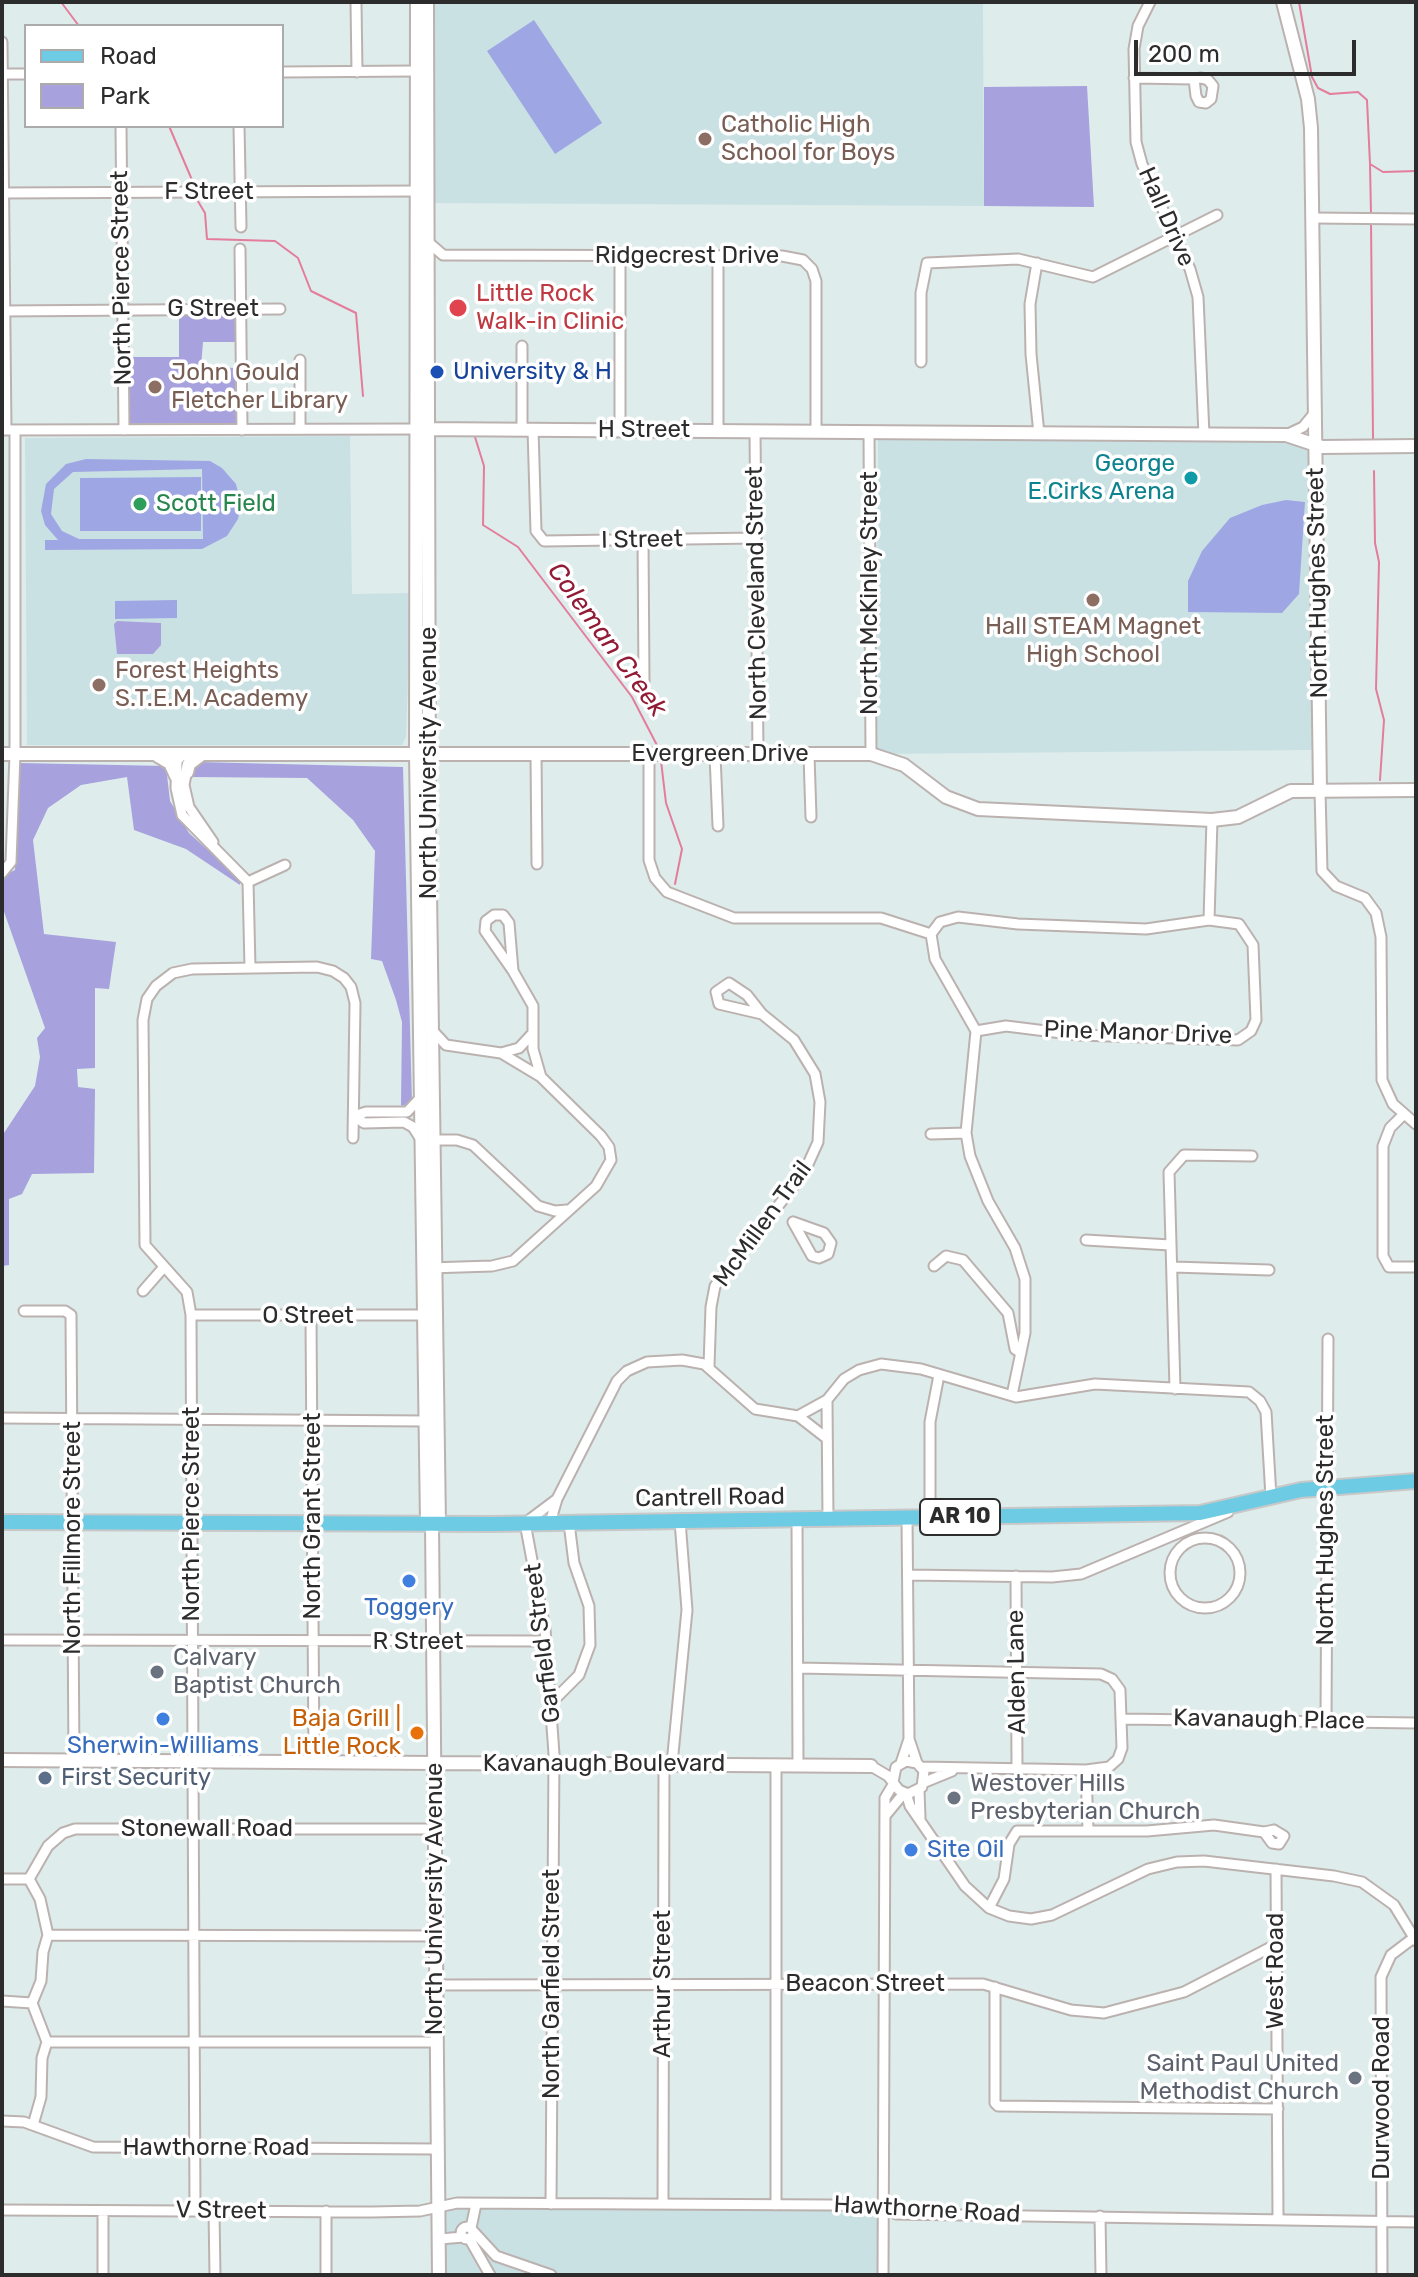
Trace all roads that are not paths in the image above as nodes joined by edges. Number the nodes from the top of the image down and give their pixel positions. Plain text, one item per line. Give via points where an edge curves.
1 (356, 2) edge
2 (417, 2) edge
3 (427, 2) edge
4 (1150, 2) edge
5 (1283, 2) edge
6 (2, 42) edge
7 (416, 71) junction
8 (284, 72) edge
9 (357, 72) junction
10 (2, 74) edge
11 (24, 74) edge
12 (1134, 78) junction
13 (1194, 79) dead end
14 (121, 128) edge
15 (239, 128) edge
16 (417, 191) junction
17 (121, 192) junction
18 (240, 192) junction
19 (3, 193) edge
20 (1217, 215) dead end
21 (1313, 218) junction
22 (1416, 219) edge
23 (241, 227) dead end
24 (1175, 238) junction
25 (426, 240) junction
26 (240, 249) dead end
27 (443, 255) junction
28 (620, 256) junction
29 (718, 256) junction
30 (1037, 263) junction
31 (427, 273) junction
32 (241, 309) junction
33 (280, 309) dead end
34 (122, 310) junction
35 (3, 311) edge
36 (522, 346) dead end
37 (300, 360) dead end
38 (921, 362) dead end
39 (1316, 411) junction
40 (424, 428) junction
41 (300, 429) junction
42 (7, 430) edge
43 (124, 430) junction
44 (242, 430) junction
45 (528, 430) junction
46 (620, 430) junction
47 (718, 430) junction
48 (755, 431) junction
49 (816, 431) junction
50 (869, 432) junction
51 (1039, 434) junction
52 (1204, 435) junction
53 (1286, 435) junction
54 (1316, 445) junction
55 (1416, 446) edge
56 (2, 532) edge
57 (14, 532) junction
58 (756, 538) junction
59 (643, 539) junction
60 (644, 682) dead end
61 (536, 753) junction
62 (9, 754) edge
63 (423, 754) junction
64 (657, 754) junction
65 (871, 754) junction
66 (155, 755) junction
67 (182, 755) junction
68 (201, 755) junction
69 (715, 755) junction
70 (758, 755) junction
71 (809, 755) junction
72 (182, 774) junction
73 (1320, 790) junction
74 (1416, 790) edge
75 (811, 817) dead end
76 (1212, 820) junction
77 (718, 826) dead end
78 (537, 864) dead end
79 (285, 865) dead end
80 (6, 870) edge
81 (248, 882) junction
82 (1209, 920) junction
83 (931, 934) junction
84 (250, 968) junction
85 (513, 971) junction
86 (762, 1014) junction
87 (431, 1027) junction
88 (976, 1031) junction
89 (532, 1034) junction
90 (446, 1045) junction
91 (501, 1053) junction
92 (431, 1065) junction
93 (541, 1077) junction
94 (422, 1096) junction
95 (1403, 1115) junction
96 (354, 1116) junction
97 (1416, 1124) edge
98 (966, 1133) junction
99 (931, 1134) dead end
100 (353, 1138) dead end
101 (426, 1140) junction
102 (1252, 1156) dead end
103 (538, 1206) junction
104 (569, 1209) junction
105 (774, 1211) junction
106 (793, 1222) junction
107 (541, 1234) junction
108 (1086, 1240) dead end
109 (1170, 1245) junction
110 (934, 1266) dead end
111 (164, 1267) junction
112 (1173, 1267) junction
113 (1416, 1267) edge
114 (430, 1268) junction
115 (1269, 1270) dead end
116 (143, 1291) dead end
117 (24, 1311) dead end
118 (191, 1315) junction
119 (425, 1315) junction
120 (311, 1317) junction
121 (1328, 1339) dead end
122 (1021, 1353) junction
123 (709, 1366) junction
124 (939, 1375) junction
125 (1175, 1389) junction
126 (1012, 1395) junction
127 (827, 1400) junction
128 (798, 1416) junction
129 (2, 1418) edge
130 (192, 1419) junction
131 (73, 1420) junction
132 (313, 1420) junction
133 (426, 1421) junction
134 (825, 1437) junction
135 (1416, 1481) edge
136 (1325, 1487) junction
137 (1271, 1497) junction
138 (557, 1499) junction
139 (1238, 1507) junction
140 (907, 1517) junction
141 (930, 1517) junction
142 (797, 1519) junction
143 (828, 1519) junction
144 (680, 1521) junction
145 (2, 1522) edge
146 (74, 1522) junction
147 (193, 1522) junction
148 (312, 1523) junction
149 (525, 1523) junction
150 (550, 1523) junction
151 (569, 1523) junction
152 (433, 1524) junction
153 (1199, 1525) junction
154 (1204, 1538) junction
155 (908, 1575) junction
156 (1016, 1576) junction
157 (2, 1640) edge
158 (73, 1641) junction
159 (193, 1641) junction
160 (546, 1641) junction
161 (313, 1642) junction
162 (433, 1642) junction
163 (798, 1668) junction
164 (908, 1670) junction
165 (1018, 1671) junction
166 (552, 1702) junction
167 (1123, 1719) junction
168 (1326, 1722) junction
169 (1416, 1723) edge
170 (909, 1739) junction
171 (2, 1760) edge
172 (74, 1761) junction
173 (194, 1762) junction
174 (314, 1762) junction
175 (436, 1763) junction
176 (553, 1764) junction
177 (668, 1764) junction
178 (899, 1764) junction
179 (776, 1765) junction
180 (798, 1765) junction
181 (919, 1765) junction
182 (871, 1766) junction
183 (959, 1768) junction
184 (1017, 1768) junction
185 (1086, 1770) junction
186 (893, 1782) junction
187 (922, 1786) junction
188 (905, 1793) junction
189 (885, 1816) junction
190 (920, 1818) junction
191 (195, 1829) junction
192 (437, 1829) junction
193 (1088, 1830) junction
194 (1264, 1832) dead end
195 (1276, 1869) junction
196 (2, 1879) edge
197 (29, 1879) junction
198 (989, 1908) junction
199 (48, 1935) junction
200 (194, 1935) junction
201 (435, 1936) junction
202 (1415, 1938) edge
203 (1277, 1944) junction
204 (552, 1984) junction
205 (663, 1984) junction
206 (775, 1984) junction
207 (435, 1985) junction
208 (884, 1985) junction
209 (995, 1987) junction
210 (2, 2001) edge
211 (32, 2003) junction
212 (195, 2041) junction
213 (47, 2042) junction
214 (435, 2042) junction
215 (1278, 2109) junction
216 (2, 2121) edge
217 (33, 2125) junction
218 (195, 2148) junction
219 (436, 2149) junction
220 (663, 2203) junction
221 (476, 2204) junction
222 (551, 2204) junction
223 (776, 2205) junction
224 (439, 2206) junction
225 (2, 2210) edge
226 (195, 2210) junction
227 (103, 2211) junction
228 (214, 2211) junction
229 (326, 2211) junction
230 (884, 2211) junction
231 (1100, 2216) junction
232 (1278, 2218) junction
233 (1382, 2221) junction
234 (1416, 2222) edge
235 (469, 2234) junction
236 (440, 2239) junction
237 (503, 2259) junction
238 (103, 2275) edge
239 (215, 2275) edge
240 (326, 2275) edge
241 (439, 2275) edge
242 (493, 2275) edge
243 (551, 2275) edge
244 (883, 2275) edge
245 (1101, 2275) edge
246 (1382, 2275) edge

1 - 9 street
2 - 7 street, North University Avenue
3 - 25 street, North University Avenue
4 - 12 street, Hall Drive via 1134,43
5 - 21 street, North Hughes Street via 1310,109
6 - 10 street
7 - 9 street
7 - 16 street, North University Avenue
8 - 9 street
10 - 11 street
10 - 19 street
12 - 13 street
12 - 24 street, Hall Drive via 1139,153
14 - 17 street, North Pierce Street
15 - 18 street
16 - 18 street, F Street
16 - 40 street, North University Avenue
17 - 18 street, F Street
17 - 19 street, F Street
17 - 34 street, North Pierce Street
18 - 23 street
19 - 35 street
20 - 24 street
21 - 22 street
21 - 39 street, North Hughes Street
24 - 30 street via 1093,277
24 - 52 street, Hall Drive via 1198,297
25 - 27 street
25 - 31 street, North University Avenue
26 - 32 street
27 - 28 street, Ridgecrest Drive
27 - 31 street
28 - 29 street, Ridgecrest Drive
28 - 46 street
29 - 47 street
29 - 49 street, Ridgecrest Drive via 791,256 812,269
30 - 38 street via 927,263 921,293
30 - 51 street via 1030,304
31 - 40 street, North University Avenue
32 - 33 street, G Street
32 - 34 street, G Street
32 - 44 street
34 - 35 street, G Street
34 - 43 street, North Pierce Street
35 - 42 street
36 - 45 street
37 - 41 street
39 - 53 street via 1303,427
39 - 54 street, North Hughes Street
40 - 41 street, H Street
40 - 45 street, H Street
40 - 63 street, North University Avenue
41 - 44 street, H Street
42 - 43 street, H Street
42 - 57 street
43 - 44 street, H Street
45 - 46 street, H Street
45 - 59 street, I Street via 539,538
46 - 47 street, H Street
47 - 48 street, H Street
48 - 49 street, H Street
48 - 58 street, North Cleveland Street
49 - 50 street, H Street
50 - 51 street, H Street
50 - 65 street, North McKinley Street
51 - 52 street, H Street
52 - 53 street, H Street
53 - 54 street, H Street
54 - 55 street, H Street
54 - 73 street, North Hughes Street
56 - 57 street
57 - 62 street
58 - 59 street, I Street
58 - 70 street, North Cleveland Street
59 - 60 street
61 - 63 street, Evergreen Drive
61 - 64 street, Evergreen Drive
61 - 78 street
62 - 66 street, Evergreen Drive
62 - 80 street
63 - 68 street, Evergreen Drive
63 - 87 street, North University Avenue
63 - 94 street, North University Avenue
64 - 69 street, Evergreen Drive
64 - 83 street via 649,860 667,892 734,918 881,918
65 - 71 street, Evergreen Drive
65 - 76 street, Evergreen Drive via 904,765 946,797 978,809
66 - 67 street, Evergreen Drive
66 - 72 street
67 - 68 street, Evergreen Drive
67 - 72 street via 177,761
68 - 72 street
69 - 70 street, Evergreen Drive
69 - 77 street
70 - 71 street, Evergreen Drive
71 - 75 street
72 - 81 street via 177,800 182,815
73 - 74 street, Evergreen Drive
73 - 76 street, Evergreen Drive via 1291,791 1238,817
73 - 95 street, North Hughes Street via 1323,874 1365,898 1378,918 1382,1080
76 - 82 street
79 - 81 street
81 - 84 street
82 - 83 street, Pine Manor Drive via 1146,929 958,917 940,922
82 - 88 street, Pine Manor Drive via 1239,924 1253,945 1256,1020 1241,1039 1078,1035 1006,1026
83 - 88 street via 935,959
84 - 96 street, North Pierce Street via 327,969 348,983 355,1003
84 - 111 street, North Pierce Street via 178,971 156,986 145,1005 144,1236 146,1249
85 - 85 street via 509,923 503,915 494,915 486,921 485,931
85 - 89 street via 533,1006
86 - 86 street via 734,984 716,992 722,1006
86 - 105 street, McMillen Trail via 794,1040 817,1080 819,1129 812,1159
87 - 90 street
87 - 92 street, North University Avenue
88 - 98 street
89 - 91 street via 519,1048
89 - 93 street
90 - 91 street
90 - 92 street
91 - 93 street
92 - 101 street, North University Avenue
93 - 104 street via 601,1136 611,1155 603,1177
94 - 96 street via 407,1112
94 - 101 street, North University Avenue
95 - 97 street, North Hughes Street
95 - 113 street via 1383,1146 1383,1256 1389,1267
96 - 100 street, North Pierce Street
96 - 101 street via 364,1123 408,1123
98 - 99 street
98 - 122 street via 977,1177 1023,1271 1027,1314
101 - 103 street via 473,1145
101 - 114 street, North University Avenue
102 - 109 street via 1194,1154 1176,1161 1169,1175
103 - 104 street
103 - 107 street
104 - 107 street
105 - 106 street
105 - 123 street, McMillen Trail via 715,1286
106 - 106 street via 824,1233 830,1241 828,1254 812,1256
107 - 114 street via 506,1263
108 - 109 street
109 - 112 street
110 - 122 street via 946,1256 963,1260 1008,1313 1015,1349
111 - 116 street
111 - 118 street, North Pierce Street via 187,1292
112 - 115 street
112 - 125 street
114 - 119 street, North University Avenue
114 - 152 street, North University Avenue
117 - 131 street, North Fillmore Street via 71,1315
118 - 120 street, O Street
118 - 130 street, North Pierce Street
119 - 120 street, O Street
119 - 133 street, North University Avenue
120 - 132 street, North Grant Street
121 - 136 street, North Hughes Street
122 - 126 street
123 - 128 street via 755,1409
123 - 138 street via 657,1360 621,1376
124 - 126 street
124 - 127 street via 903,1365 875,1365 844,1379
124 - 141 street via 930,1422
125 - 126 street via 1095,1384
125 - 137 street via 1236,1389 1260,1401 1269,1428
127 - 128 street
127 - 134 street
128 - 134 street
129 - 131 street
130 - 131 street
130 - 132 street
130 - 147 street, North Pierce Street
131 - 146 street, North Fillmore Street
132 - 133 street
132 - 148 street, North Grant Street
133 - 152 street, North University Avenue
134 - 143 street
135 - 136 main road, Cantrell Road / AR 10
136 - 137 main road, Cantrell Road / AR 10
136 - 168 street, North Hughes Street
137 - 139 main road, Cantrell Road / AR 10
138 - 149 street
138 - 150 street
139 - 141 main road, Cantrell Road / AR 10 via 1200,1513
139 - 153 street
140 - 141 main road, Cantrell Road / AR 10
140 - 143 main road, Cantrell Road / AR 10
140 - 155 street
142 - 143 main road, Cantrell Road / AR 10
142 - 144 main road, Cantrell Road / AR 10
142 - 163 street
144 - 151 main road, Cantrell Road / AR 10
144 - 177 street, Arthur Street via 687,1610
145 - 146 main road, Cantrell Road / AR 10
146 - 147 main road, Cantrell Road / AR 10
146 - 158 street, North Fillmore Street
147 - 148 main road, Cantrell Road / AR 10
147 - 159 street, North Pierce Street
148 - 152 main road, Cantrell Road / AR 10
148 - 161 street, North Grant Street
149 - 150 main road, Cantrell Road / AR 10
149 - 152 main road, Cantrell Road / AR 10
149 - 160 street, Garfield Street
150 - 151 main road, Cantrell Road / AR 10
151 - 166 street via 574,1563 589,1606 590,1645 579,1675
152 - 162 street, North University Avenue
153 - 154 street
153 - 156 street via 1081,1574
154 - 154 street via 1225,1544 1241,1572 1227,1601 1207,1608 1181,1599 1170,1577 1181,1547
155 - 156 street
155 - 164 street
156 - 165 street, Alden Lane
157 - 158 street, R Street
158 - 159 street, R Street
158 - 172 street, North Fillmore Street
159 - 161 street, R Street
159 - 173 street, North Pierce Street
160 - 162 street, R Street
160 - 166 street, Garfield Street
161 - 162 street, R Street
161 - 174 street, North Grant Street
162 - 175 street, North University Avenue
163 - 164 street
163 - 180 street
164 - 165 street
164 - 170 street
165 - 167 street via 1107,1676 1120,1690
165 - 184 street, Alden Lane
166 - 176 street, Garfield Street
167 - 168 street, Kavanaugh Place
167 - 185 street via 1118,1759 1109,1767
168 - 169 street, Kavanaugh Place
170 - 178 street
170 - 181 street
171 - 172 street, Kavanaugh Boulevard
172 - 173 street, Kavanaugh Boulevard
173 - 174 street, Kavanaugh Boulevard
173 - 191 street, North Pierce Street
174 - 175 street, Kavanaugh Boulevard
175 - 176 street, Kavanaugh Boulevard
175 - 192 street, North University Avenue
176 - 177 street, Kavanaugh Boulevard
176 - 204 street, North Garfield Street
177 - 179 street, Kavanaugh Boulevard
177 - 205 street, Arthur Street
178 - 181 street
178 - 182 street
178 - 186 street
179 - 180 street, Kavanaugh Boulevard
179 - 206 street
180 - 182 street, Kavanaugh Boulevard
181 - 183 street
181 - 187 street
182 - 186 street
183 - 184 street
183 - 187 street
184 - 185 street
185 - 193 street
186 - 188 street
186 - 189 street via 885,1798
187 - 188 street
187 - 190 street
188 - 189 street
188 - 190 street
189 - 208 street
190 - 198 street via 965,1886
191 - 192 street, Stonewall Road
191 - 197 street, Stonewall Road via 68,1831 44,1851
191 - 200 street, North Pierce Street
192 - 201 street, North University Avenue
193 - 194 street via 1214,1825
193 - 198 street via 1031,1829 1013,1834 1004,1879
195 - 198 street via 1177,1862 1125,1878 1052,1915 1020,1918
195 - 202 street via 1367,1885 1394,1905
195 - 203 street, West Road
196 - 197 street
197 - 199 street
199 - 200 street
199 - 211 street
200 - 201 street
200 - 212 street, North Pierce Street
201 - 207 street, North University Avenue
202 - 233 street, Durwood Road via 1391,1955 1381,1977
203 - 209 street, Beacon Street via 1184,1992 1104,2013 1071,2010
203 - 215 street, West Road
204 - 205 street, Beacon Street
204 - 207 street, Beacon Street
204 - 222 street, North Garfield Street
205 - 206 street, Beacon Street
205 - 220 street, Arthur Street
206 - 208 street, Beacon Street
206 - 223 street
207 - 214 street, North University Avenue
208 - 209 street, Beacon Street
208 - 230 street
209 - 215 street via 998,2106
210 - 211 street
211 - 213 street
212 - 213 street
212 - 214 street
212 - 218 street, North Pierce Street
213 - 217 street
214 - 219 street, North University Avenue
215 - 232 street, West Road
216 - 217 street, Hawthorne Road
217 - 218 street, Hawthorne Road via 93,2147
218 - 219 street, Hawthorne Road
218 - 226 street, North Pierce Street
219 - 224 street, North University Avenue
220 - 222 street, Hawthorne Road
220 - 223 street, Hawthorne Road
221 - 222 street, Hawthorne Road
221 - 224 street, Hawthorne Road
221 - 235 street
223 - 230 street, Hawthorne Road via 875,2206
224 - 229 street, V Street via 420,2211
224 - 236 street, North University Avenue
225 - 227 street, V Street
226 - 227 street, V Street
226 - 228 street, V Street
227 - 238 street
228 - 229 street, V Street
228 - 239 street
229 - 240 street
230 - 231 street, Hawthorne Road
230 - 244 street
231 - 232 street, Hawthorne Road
231 - 245 street
232 - 233 street, Hawthorne Road
233 - 234 street, Hawthorne Road
233 - 246 street, Durwood Road
235 - 236 street
235 - 237 street
235 - 242 street
236 - 241 street, North University Avenue
237 - 242 street
237 - 243 street

